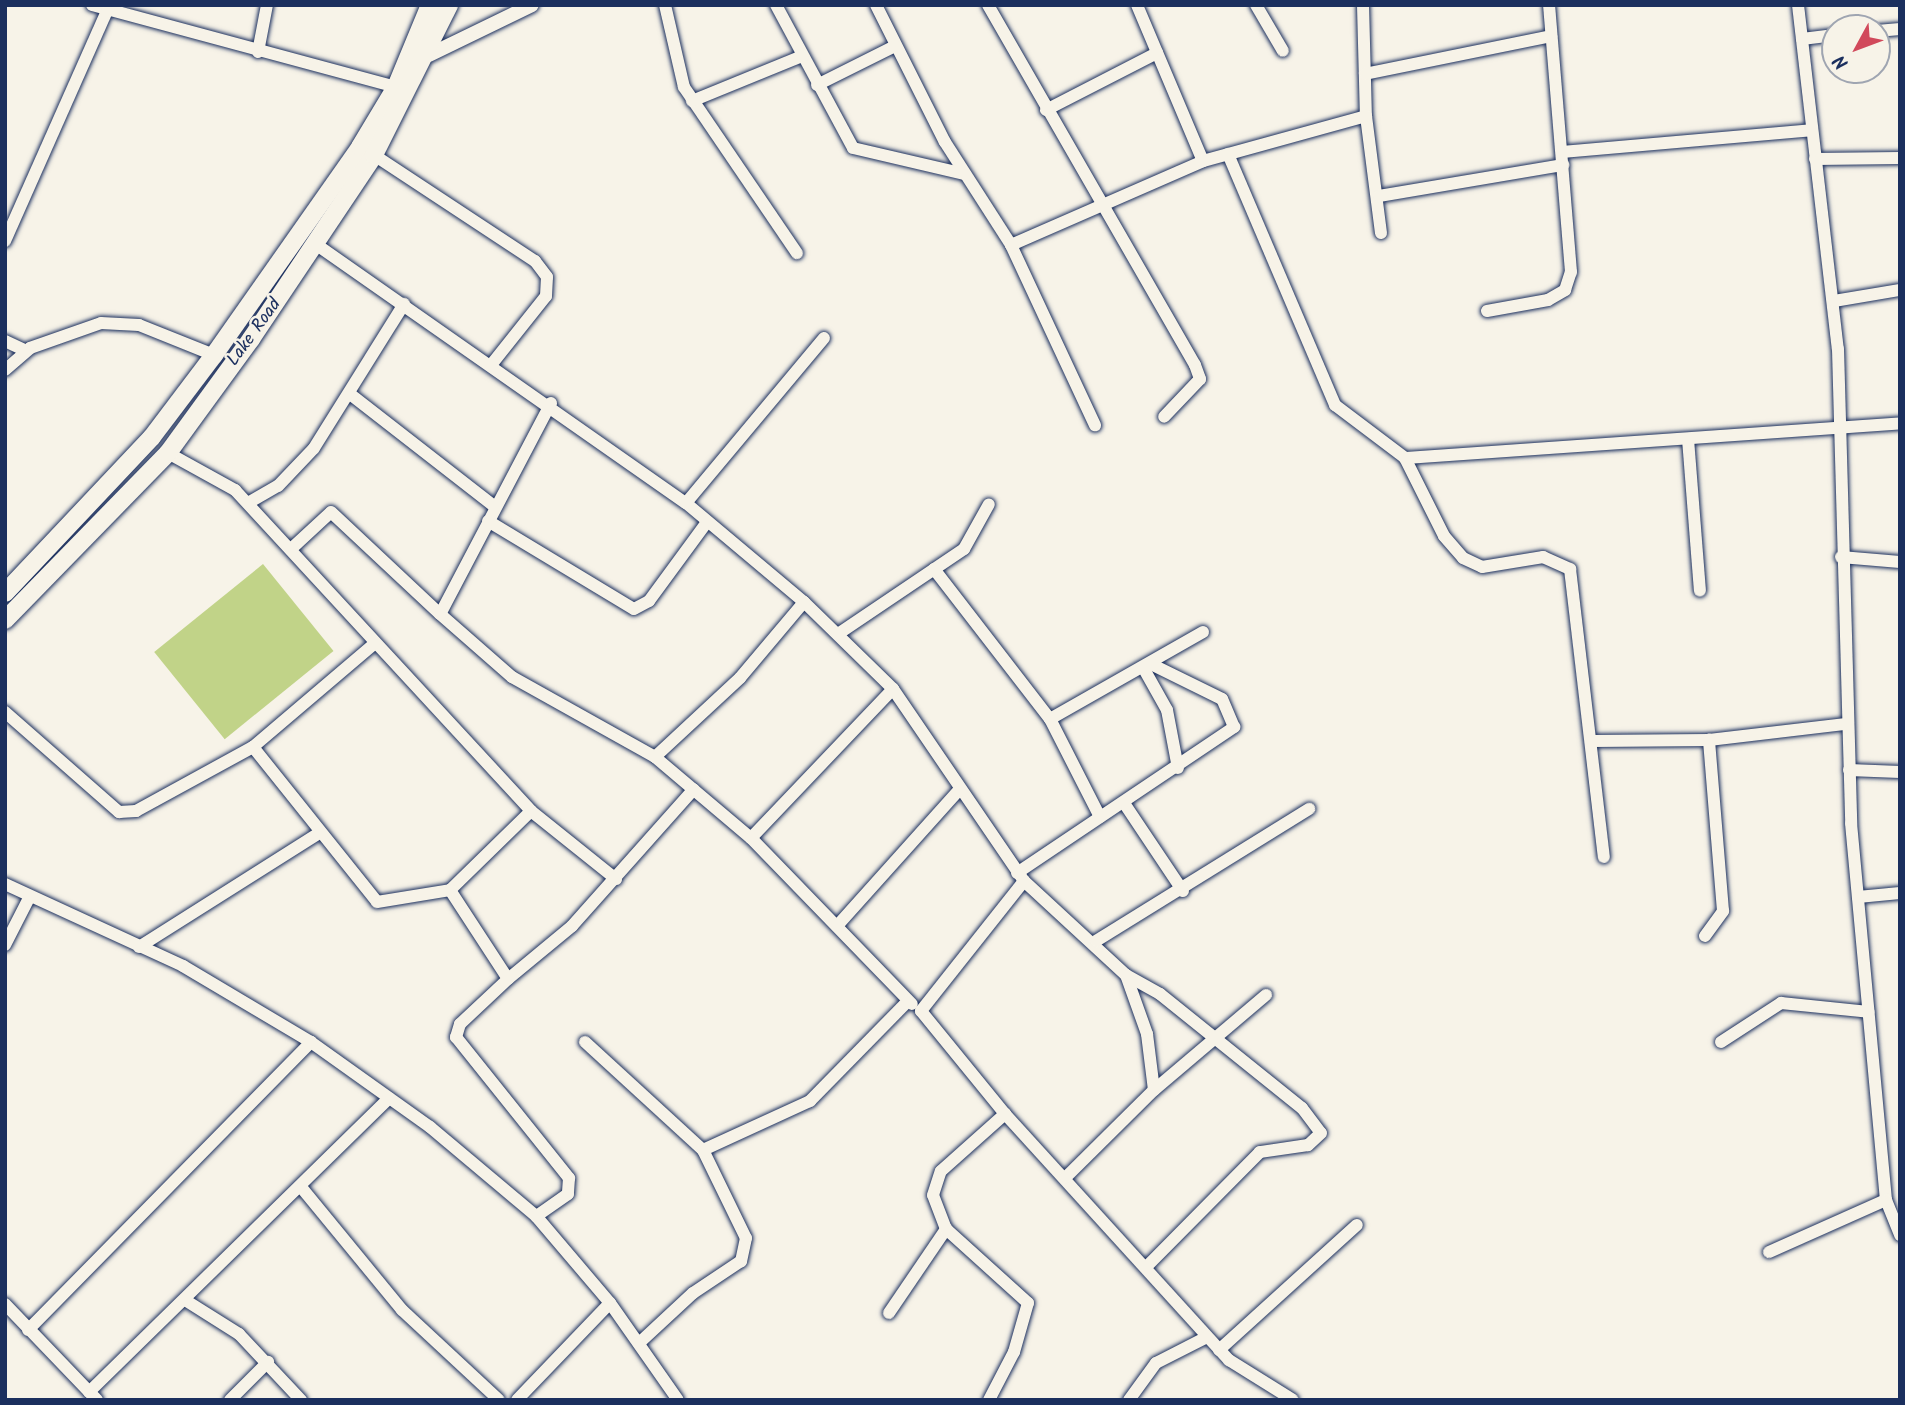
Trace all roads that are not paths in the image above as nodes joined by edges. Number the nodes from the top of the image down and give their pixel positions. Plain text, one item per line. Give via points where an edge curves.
1 (92, 5) edge
2 (267, 5) edge
3 (430, 5) edge
4 (449, 5) edge
5 (531, 5) edge
6 (665, 5) edge
7 (776, 5) edge
8 (876, 5) edge
9 (988, 5) edge
10 (1137, 5) edge
11 (1256, 5) edge
12 (1363, 5) edge
13 (1549, 5) edge
14 (1798, 5) edge
15 (107, 11) junction
16 (1551, 36) junction
17 (1821, 36) edge
18 (1802, 38) junction
19 (895, 47) junction
20 (1283, 51) dead end
21 (258, 52) junction
22 (1157, 53) junction
23 (429, 55) junction
24 (802, 56) junction
25 (1365, 74) junction
26 (817, 85) junction
27 (396, 87) junction
28 (692, 101) junction
29 (1046, 110) junction
30 (1366, 116) junction
31 (1811, 130) junction
32 (1562, 152) junction
33 (1227, 154) junction
34 (373, 155) junction
35 (1900, 158) edge
36 (1815, 159) junction
37 (1203, 160) junction
38 (1563, 165) junction
39 (965, 174) junction
40 (1379, 196) junction
41 (1104, 205) junction
42 (1381, 233) dead end
43 (6, 242) edge
44 (317, 245) junction
45 (1011, 245) junction
46 (797, 253) dead end
47 (1900, 290) edge
48 (1834, 301) junction
49 (404, 304) junction
50 (1487, 311) dead end
51 (824, 338) dead end
52 (5, 341) edge
53 (26, 351) junction
54 (214, 355) junction
55 (492, 364) junction
56 (5, 370) edge
57 (350, 394) junction
58 (551, 403) junction
59 (1164, 417) dead end
60 (1900, 424) edge
61 (1095, 425) dead end
62 (1838, 429) junction
63 (1688, 439) junction
64 (168, 453) junction
65 (1405, 458) junction
66 (248, 503) junction
67 (686, 503) junction
68 (989, 503) dead end
69 (494, 506) junction
70 (488, 521) junction
71 (707, 522) junction
72 (291, 549) junction
73 (1841, 558) junction
74 (1900, 562) edge
75 (934, 569) junction
76 (1700, 591) dead end
77 (5, 593) edge
78 (804, 602) junction
79 (440, 614) junction
80 (5, 620) edge
81 (1203, 632) dead end
82 (838, 634) junction
83 (374, 643) junction
84 (1148, 666) junction
85 (893, 689) junction
86 (5, 712) edge
87 (1050, 719) junction
88 (1846, 724) junction
89 (1709, 740) junction
90 (1593, 741) junction
91 (253, 747) junction
92 (655, 757) junction
93 (1178, 768) junction
94 (1849, 770) junction
95 (1900, 772) edge
96 (694, 789) junction
97 (959, 790) junction
98 (1124, 803) junction
99 (1310, 809) dead end
100 (531, 811) junction
101 (1100, 817) junction
102 (319, 833) junction
103 (751, 838) junction
104 (1604, 857) dead end
105 (1020, 877) junction
106 (616, 879) junction
107 (5, 884) edge
108 (450, 890) junction
109 (1183, 891) junction
110 (1900, 893) edge
111 (1858, 897) junction
112 (28, 900) junction
113 (837, 926) junction
114 (1705, 936) dead end
115 (1097, 941) junction
116 (5, 945) edge
117 (139, 947) junction
118 (1126, 975) junction
119 (508, 979) junction
120 (1266, 995) dead end
121 (908, 1001) junction
122 (920, 1011) junction
123 (1869, 1012) junction
124 (1218, 1040) junction
125 (311, 1042) junction
126 (585, 1042) dead end
127 (1721, 1042) dead end
128 (1154, 1090) junction
129 (389, 1098) junction
130 (1005, 1114) junction
131 (703, 1150) junction
132 (1066, 1177) junction
133 (301, 1187) junction
134 (1886, 1200) junction
135 (536, 1216) junction
136 (1357, 1225) dead end
137 (946, 1229) junction
138 (1900, 1235) edge
139 (1769, 1252) dead end
140 (1146, 1267) junction
141 (185, 1300) junction
142 (610, 1303) junction
143 (5, 1304) edge
144 (889, 1313) dead end
145 (28, 1330) junction
146 (1208, 1337) junction
147 (639, 1343) junction
148 (1219, 1350) junction
149 (268, 1362) junction
150 (93, 1396) edge
151 (1127, 1397) edge
152 (993, 1398) edge
153 (230, 1400) edge
154 (301, 1400) edge
155 (499, 1400) edge
156 (517, 1400) edge
157 (678, 1400) edge
158 (1293, 1400) edge

1 - 15 street
2 - 21 street
3 - 27 main road, Lake Road
4 - 23 main road, Lake Road
5 - 23 street
6 - 28 street via 674,63
7 - 24 street
8 - 19 street
9 - 29 street
10 - 22 street
11 - 20 street
12 - 25 street
13 - 16 street
14 - 18 street
15 - 21 street
15 - 43 street
16 - 25 street
16 - 32 street
17 - 18 street
18 - 31 street
19 - 26 street
19 - 39 street
21 - 27 street
22 - 29 street
22 - 37 street
23 - 34 main road, Lake Road
24 - 26 street
24 - 28 street
25 - 30 street
26 - 39 street via 842,134 865,155
27 - 54 main road, Lake Road
28 - 46 street
29 - 41 street
30 - 33 street
30 - 40 street
31 - 32 street
31 - 36 street
32 - 38 street
33 - 37 street
33 - 65 street via 1335,405
34 - 44 main road, Lake Road
34 - 55 street via 535,261 547,277 546,296
35 - 36 street
36 - 48 street
37 - 41 street
38 - 40 street
38 - 50 street via 1571,272 1565,290
39 - 45 street
40 - 42 street
41 - 45 street
41 - 59 street via 1200,379
44 - 49 street
44 - 64 main road, Lake Road
45 - 61 street
47 - 48 street
48 - 62 street
49 - 55 street
49 - 57 street
51 - 67 street
52 - 53 street
53 - 54 street via 101,323 139,325
53 - 56 street
54 - 77 main road, Lake Road via 152,437
55 - 58 street
57 - 66 street via 293,473
57 - 69 street
58 - 67 street
58 - 69 street
60 - 62 street
62 - 63 street
62 - 73 street
63 - 65 street
63 - 76 street
64 - 66 street
64 - 80 main road, Lake Road
65 - 90 street via 1444,536 1463,558 1482,568 1543,557 1570,569
66 - 72 street
67 - 71 street
68 - 75 street via 975,520 969,544
69 - 70 street
70 - 71 street via 634,609 649,601
70 - 79 street
71 - 78 street
72 - 79 street via 331,512
72 - 83 street
73 - 74 street
73 - 88 street
75 - 82 street
75 - 87 street
78 - 82 street
78 - 92 street via 740,678
79 - 92 street via 521,683
81 - 84 street
82 - 85 street
83 - 91 street
83 - 100 street
84 - 87 street
84 - 93 street via 1167,710
84 - 93 street via 1222,699 1235,724
85 - 97 street
85 - 103 street
86 - 91 street via 119,812 135,811
87 - 101 street
88 - 89 street
88 - 94 street
89 - 90 street
89 - 114 street via 1723,911
90 - 104 street
91 - 102 street
92 - 96 street
93 - 98 street
94 - 95 street
94 - 111 street
96 - 103 street
96 - 106 street
97 - 105 street
97 - 113 street
98 - 101 street
98 - 109 street
99 - 109 street
100 - 106 street
100 - 108 street
101 - 105 street
102 - 108 street via 377,902
102 - 117 street
103 - 113 street
105 - 115 street
105 - 122 street
106 - 119 street via 531,965
107 - 112 street
108 - 119 street
109 - 115 street
110 - 111 street
111 - 123 street
112 - 116 street
112 - 117 street
113 - 121 street
115 - 118 street
117 - 125 street via 183,966
118 - 124 street
118 - 128 street via 1147,1034
119 - 135 street via 460,1024 456,1037 569,1178 568,1194
120 - 124 street
121 - 122 street
121 - 131 street via 810,1101
122 - 130 street
123 - 127 street via 1781,1003
123 - 134 street
124 - 128 street
124 - 140 street via 1302,1108 1321,1133 1308,1144 1260,1152
125 - 129 street
125 - 145 street
126 - 131 street
128 - 132 street
129 - 133 street
129 - 135 street
130 - 132 street
130 - 137 street via 934,1184 936,1213
131 - 147 street via 742,1224 746,1251
132 - 140 street
133 - 141 street
133 - 155 street via 402,1310
134 - 138 street
134 - 139 street
135 - 142 street
136 - 148 street
137 - 144 street
137 - 152 street via 1028,1303 1014,1352
140 - 146 street
141 - 149 street via 213,1312
141 - 150 street
142 - 147 street
142 - 156 street
143 - 145 street
145 - 150 street
146 - 148 street
146 - 151 street via 1156,1363
147 - 157 street
148 - 158 street
149 - 153 street
149 - 154 street

